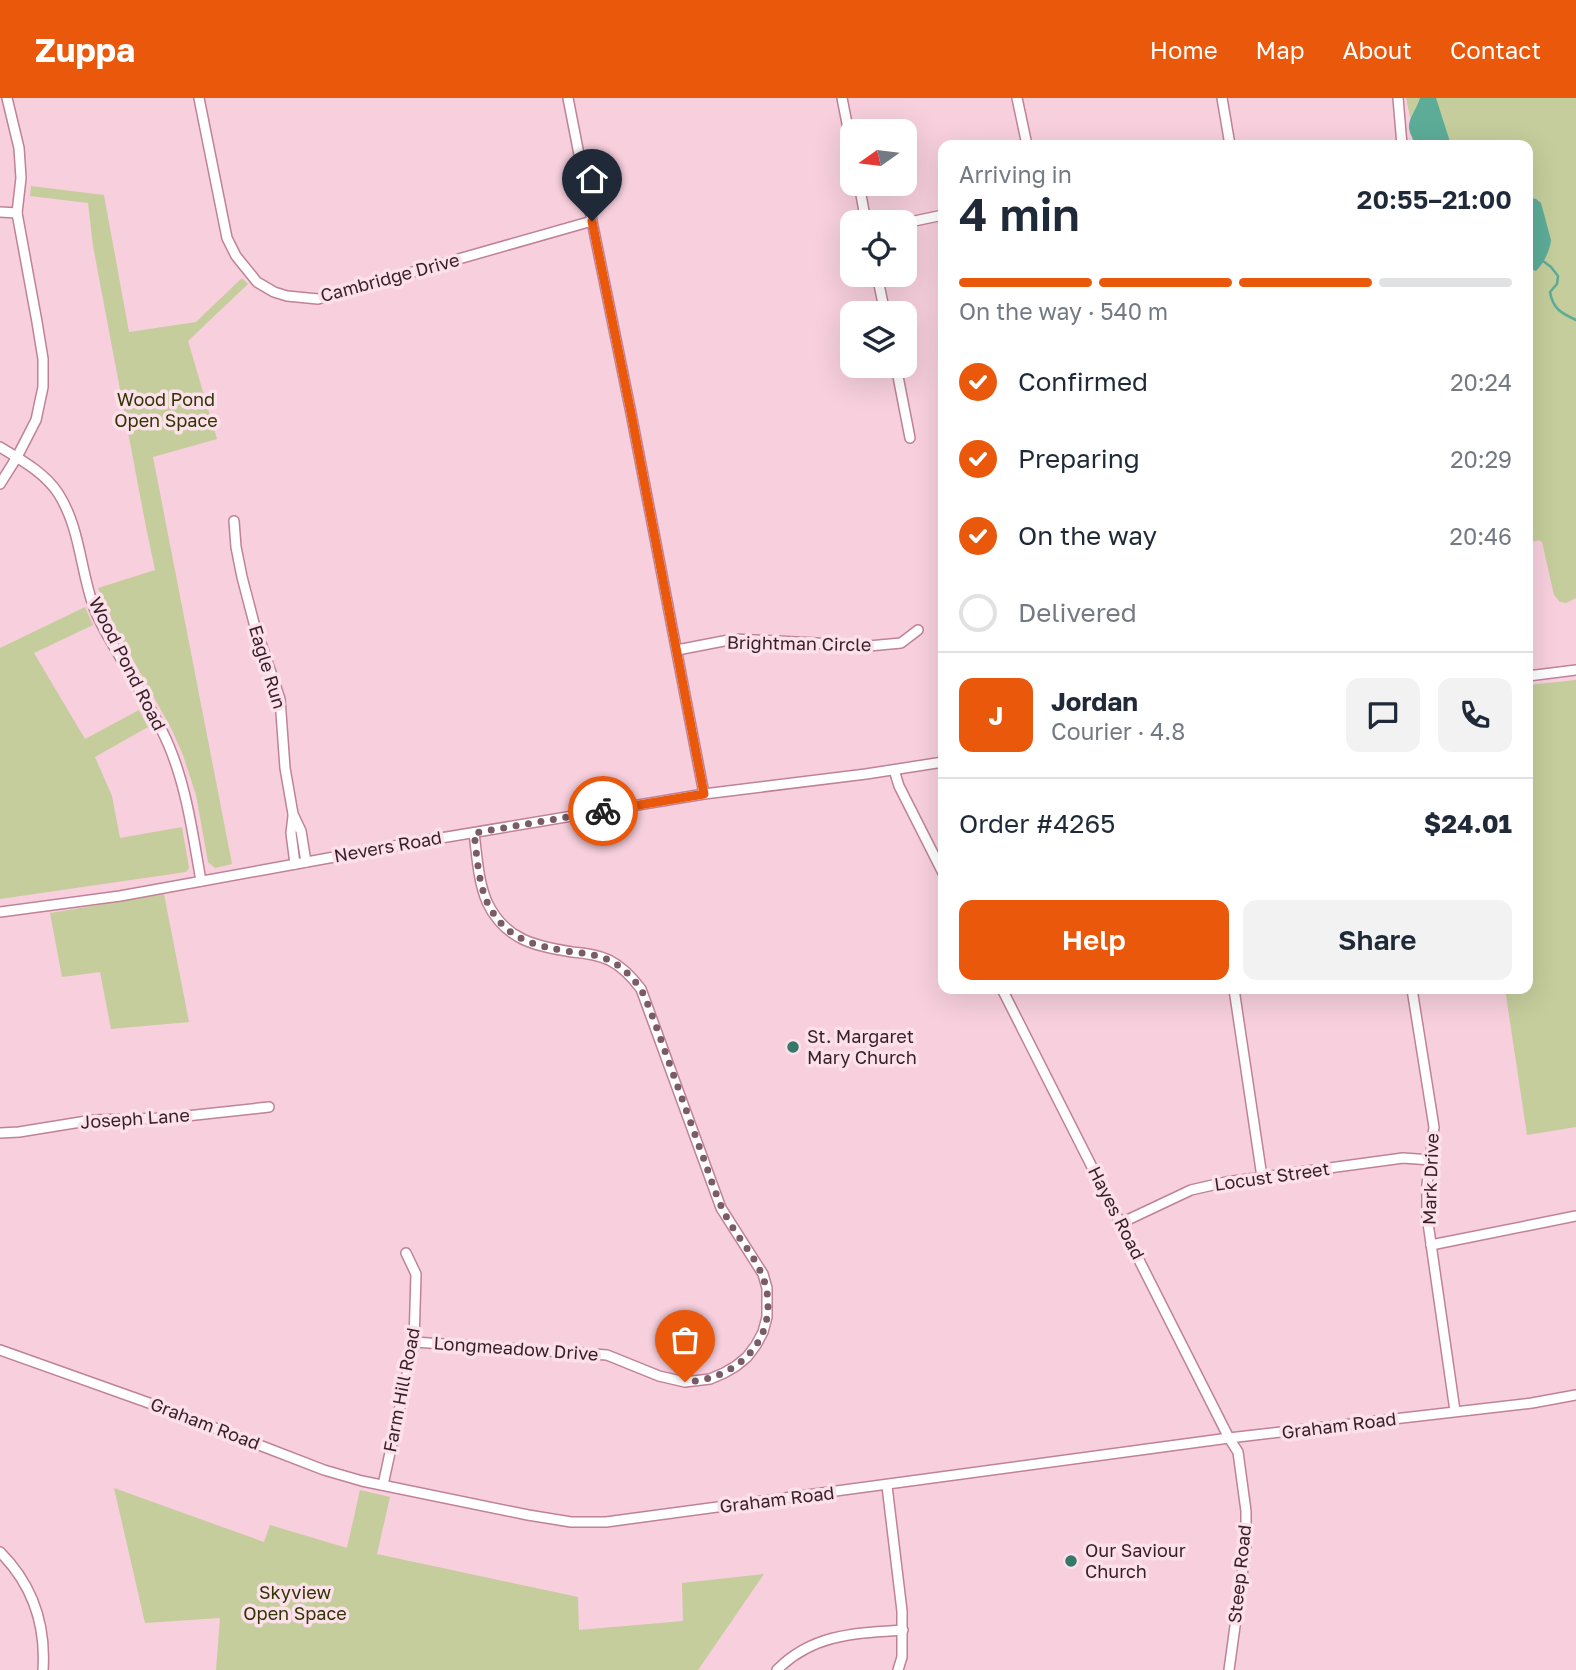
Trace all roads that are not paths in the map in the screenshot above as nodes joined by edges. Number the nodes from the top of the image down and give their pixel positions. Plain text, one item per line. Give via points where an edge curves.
1 (7, 98) edge
2 (199, 98) edge
3 (568, 98) edge
4 (842, 98) edge
5 (1017, 98) edge
6 (1222, 98) edge
7 (1398, 98) edge
8 (846, 119) edge
9 (1026, 140) edge
10 (1229, 140) edge
11 (1402, 140) edge
12 (0, 212) edge
13 (17, 213) junction
14 (938, 216) edge
15 (917, 220) edge
16 (592, 221) junction
17 (898, 378) edge
18 (910, 438) dead end
19 (0, 447) edge
20 (17, 457) junction
21 (0, 484) edge
22 (234, 521) dead end
23 (918, 630) dead end
24 (677, 650) junction
25 (1576, 670) edge
26 (1533, 675) edge
27 (938, 763) edge
28 (894, 770) junction
29 (704, 794) junction
30 (293, 814) junction
31 (474, 833) junction
32 (306, 862) junction
33 (938, 863) edge
34 (295, 864) junction
35 (201, 881) junction
36 (0, 912) edge
37 (1005, 994) edge
38 (1235, 994) edge
39 (1413, 994) edge
40 (270, 1107) dead end
41 (0, 1133) edge
42 (1430, 1160) junction
43 (1262, 1177) junction
44 (1576, 1216) edge
45 (1121, 1223) junction
46 (1431, 1245) junction
47 (406, 1253) dead end
48 (414, 1342) junction
49 (0, 1350) edge
50 (1576, 1395) edge
51 (1455, 1411) junction
52 (1229, 1438) junction
53 (383, 1485) junction
54 (887, 1486) junction
55 (0, 1552) edge
56 (903, 1630) junction
57 (43, 1670) edge
58 (776, 1670) edge
59 (898, 1670) edge
60 (1229, 1670) edge

1 - 13 street via 19,148
2 - 16 street, Cambridge Drive via 226,238 246,270 274,292 318,299
3 - 16 street
4 - 8 street
5 - 9 street
6 - 10 street
7 - 11 street
12 - 13 street
13 - 20 street via 43,359 43,387 36,420
14 - 15 street
16 - 24 street
17 - 18 street
19 - 20 street, Wood Pond Road
20 - 21 street
20 - 35 street, Wood Pond Road via 48,481 67,508 93,607 169,745
22 - 30 street, Eagle Run via 251,611 280,699
23 - 24 street, Brightman Circle via 901,643 858,647 734,639
24 - 29 street
25 - 26 street
27 - 28 street, Nevers Road
28 - 29 street, Nevers Road
28 - 33 street
29 - 31 street, Nevers Road
30 - 32 street, Eagle Run
30 - 34 street, Eagle Run
31 - 32 street, Nevers Road
31 - 48 street, Longmeadow Drive via 481,885 504,927 540,947 608,960 641,989 721,1208 763,1274 767,1317 747,1357 710,1379 685,1382 607,1355
32 - 34 street, Nevers Road
34 - 35 street, Nevers Road
35 - 36 street, Nevers Road
37 - 45 street, Hayes Road
38 - 43 street
39 - 42 street, Mark Drive via 1434,1127
40 - 41 street, Joseph Lane via 93,1120
42 - 43 street, Locust Street via 1404,1158
42 - 46 street, Mark Drive via 1427,1216
43 - 45 street, Locust Street via 1191,1190
44 - 46 street
45 - 52 street, Hayes Road
46 - 51 street, Mark Drive
47 - 48 street, Farm Hill Road via 416,1273
48 - 53 street, Farm Hill Road
49 - 53 street, Graham Road via 324,1470
50 - 51 street, Graham Road
51 - 52 street, Graham Road
52 - 54 street, Graham Road
52 - 60 street, Steep Road via 1238,1452 1247,1546
53 - 54 street, Graham Road via 571,1522 606,1522
54 - 56 street
55 - 57 street via 15,1567 37,1609
56 - 58 street via 827,1639 800,1650
56 - 59 street

